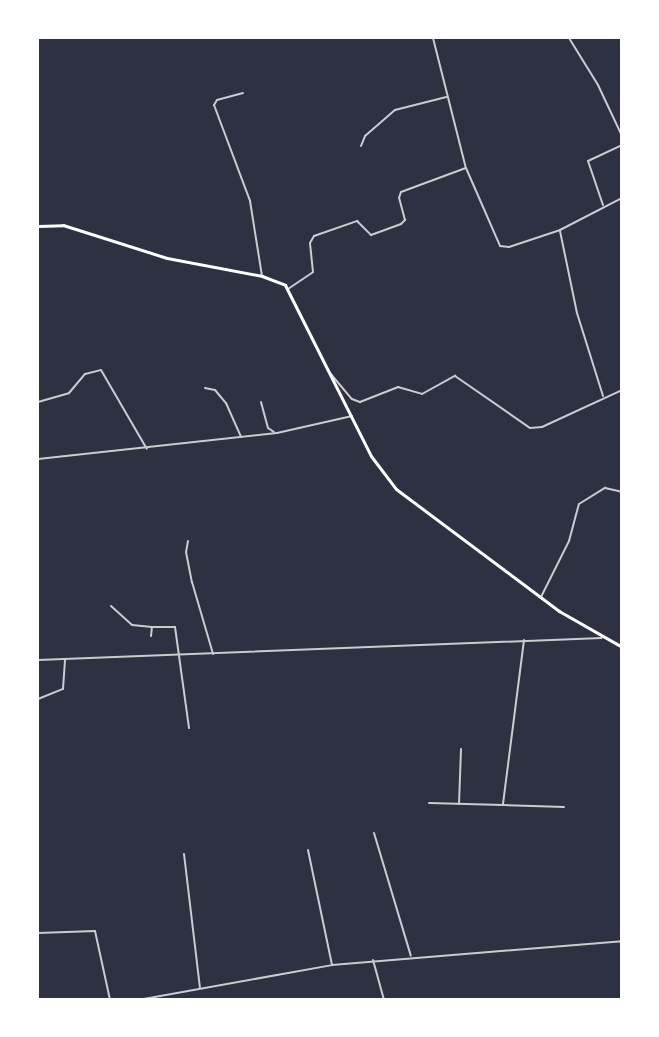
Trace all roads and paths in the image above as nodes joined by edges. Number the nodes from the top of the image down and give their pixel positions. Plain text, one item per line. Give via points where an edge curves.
1 (435, 38) edge
2 (569, 38) edge
3 (243, 93) dead end
4 (446, 97) junction
5 (621, 136) edge
6 (621, 145) edge
7 (361, 146) dead end
8 (466, 168) junction
9 (621, 198) edge
10 (603, 205) junction
11 (38, 226) edge
12 (560, 230) junction
13 (262, 276) junction
14 (288, 289) junction
15 (330, 373) junction
16 (205, 388) dead end
17 (621, 390) edge
18 (603, 396) junction
19 (38, 402) edge
20 (261, 402) dead end
21 (352, 416) junction
22 (277, 433) junction
23 (241, 436) junction
24 (147, 449) junction
25 (38, 459) edge
26 (621, 492) edge
27 (188, 541) dead end
28 (540, 597) junction
29 (111, 606) dead end
30 (152, 627) junction
31 (151, 636) dead end
32 (602, 638) junction
33 (524, 640) junction
34 (621, 647) edge
35 (213, 654) junction
36 (178, 656) junction
37 (38, 660) edge
38 (65, 660) junction
39 (38, 699) edge
40 (189, 728) dead end
41 (461, 749) dead end
42 (429, 803) dead end
43 (459, 804) junction
44 (503, 805) junction
45 (564, 807) dead end
46 (374, 834) dead end
47 (308, 850) dead end
48 (184, 854) dead end
49 (38, 933) edge
50 (621, 941) edge
51 (411, 956) junction
52 (373, 960) junction
53 (332, 965) junction
54 (200, 988) junction
55 (110, 999) edge
56 (138, 999) edge
57 (384, 999) edge

1 - 4 street
2 - 5 street via 598,85
3 - 13 street via 217,100 214,105 250,201
4 - 7 street via 395,110 365,136
4 - 8 street
6 - 10 street via 588,161
8 - 12 street via 500,246 508,247
8 - 14 street via 401,192 405,220 401,224 371,235 357,221 314,236 310,243 313,272
9 - 10 street
10 - 12 street
11 - 13 main road via 63,225 167,258
12 - 18 street via 577,313
13 - 14 main road
14 - 15 main road
15 - 18 street via 352,399 360,402 398,387 422,394 455,376 530,428 542,427
15 - 21 main road
16 - 23 street via 215,390 226,403
17 - 18 street
19 - 24 street via 69,393 85,374 101,370
20 - 22 street via 268,428
21 - 22 street
21 - 28 main road via 376,464 396,489
22 - 23 street
23 - 24 street
24 - 25 street
26 - 28 street via 605,488 579,504 569,541
27 - 35 street via 186,552 192,582
28 - 32 main road
29 - 30 street via 132,625
30 - 31 street
30 - 36 street via 175,627
32 - 33 street
32 - 34 main road
33 - 35 street
33 - 44 street
35 - 36 street
36 - 38 street
36 - 40 street
37 - 38 street
38 - 39 street via 63,689
41 - 43 street
42 - 43 street
43 - 44 street
44 - 45 street
46 - 51 street
47 - 53 street
48 - 54 street
49 - 55 street via 95,931
50 - 51 street
51 - 52 street
52 - 53 street
52 - 57 street
53 - 54 street
54 - 56 street

